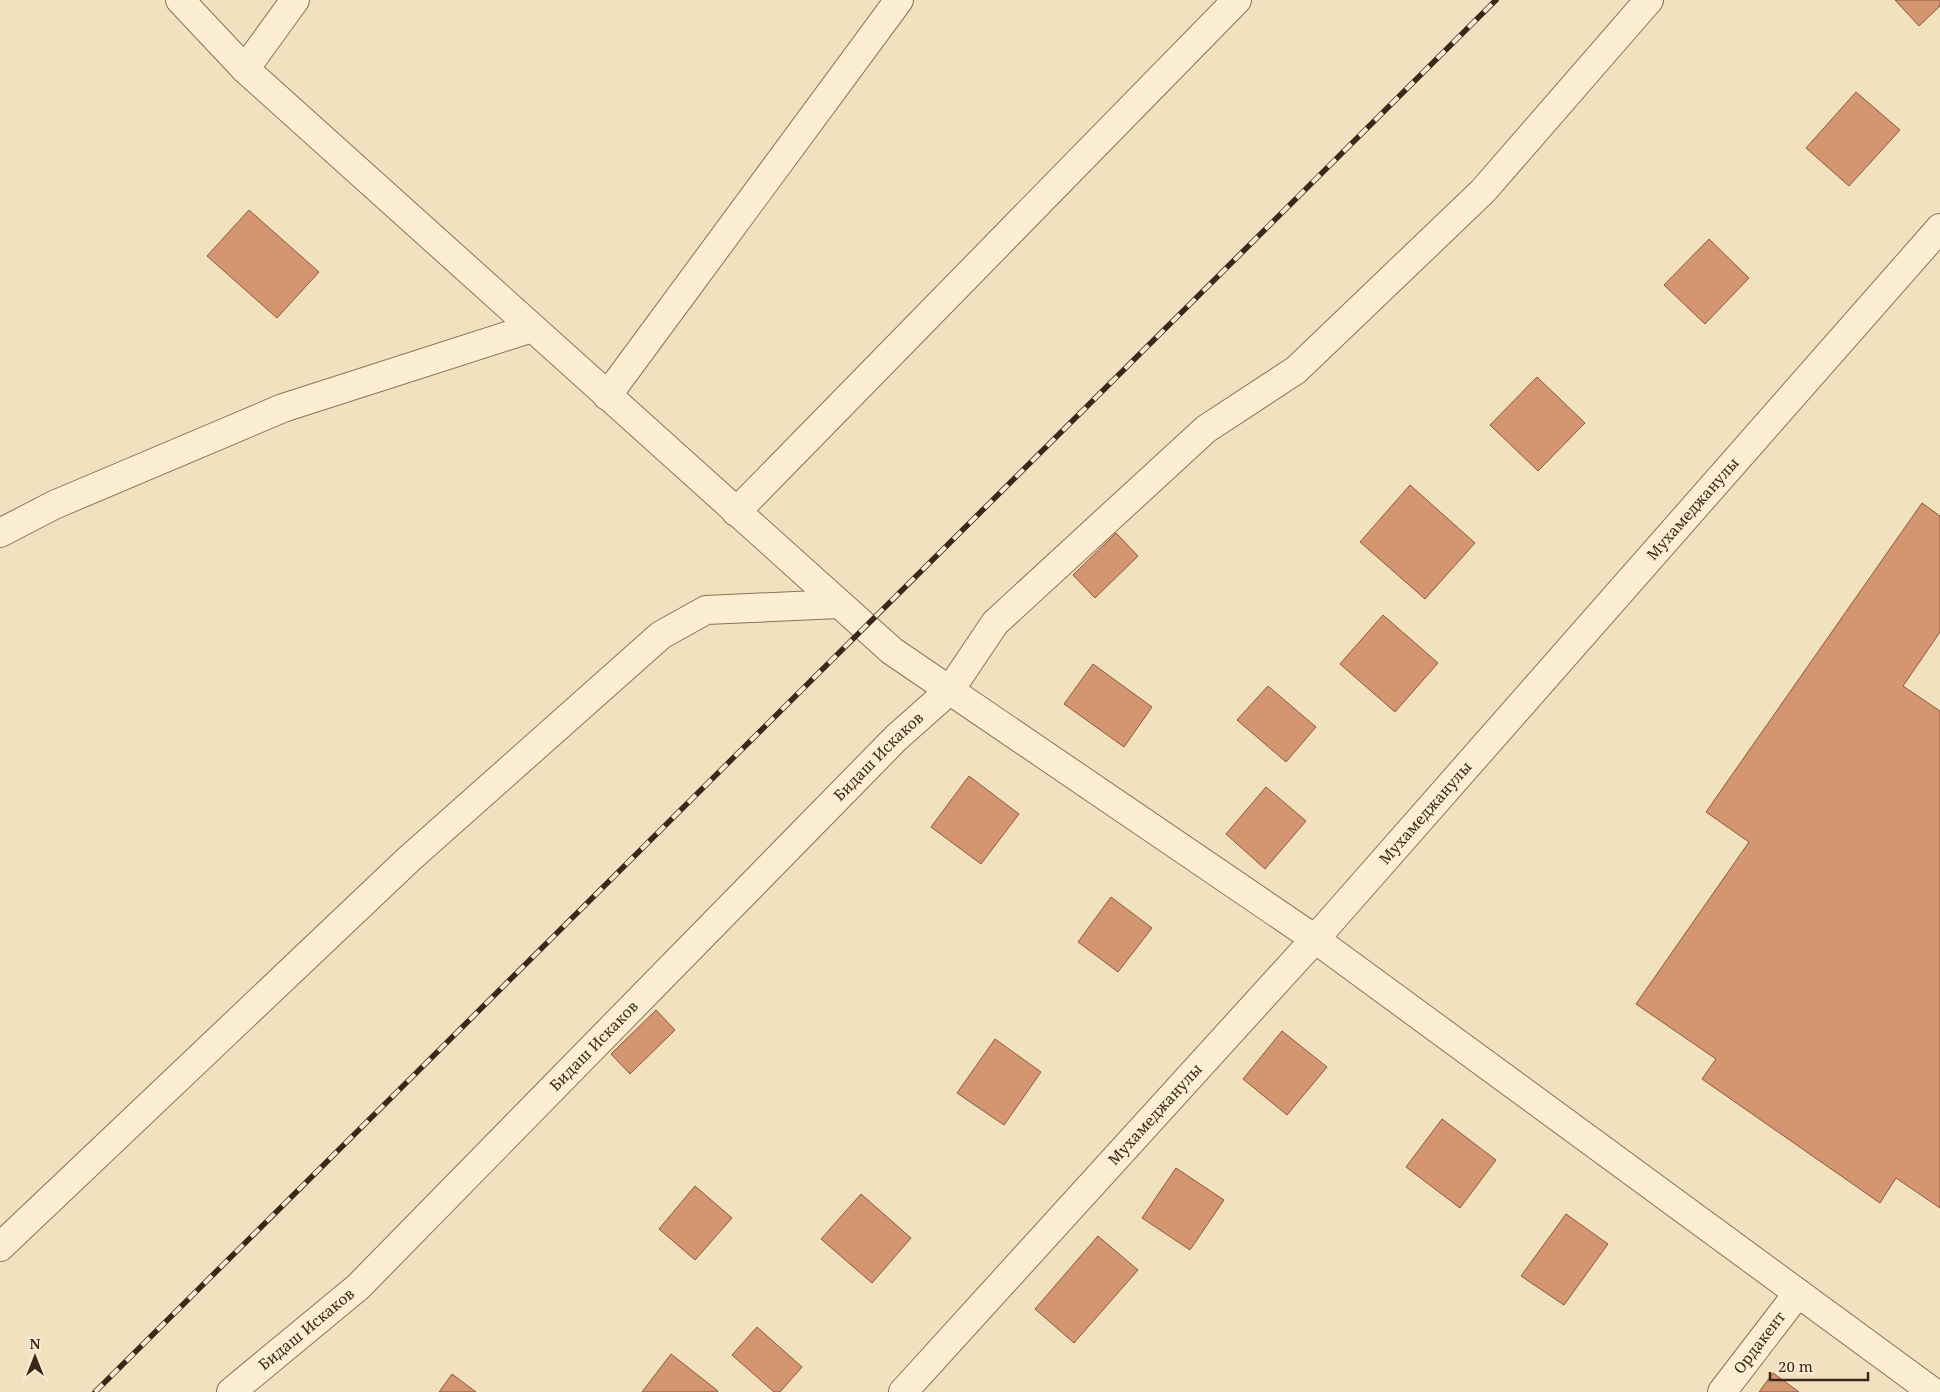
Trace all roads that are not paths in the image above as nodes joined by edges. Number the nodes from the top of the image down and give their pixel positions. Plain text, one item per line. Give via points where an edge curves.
1 (180, 0) edge
2 (295, 0) edge
3 (898, 0) edge
4 (1236, 0) edge
5 (1649, 0) edge
6 (245, 69) junction
7 (1940, 228) edge
8 (532, 328) junction
9 (607, 396) junction
10 (736, 512) junction
11 (0, 533) edge
12 (839, 604) junction
13 (950, 690) junction
14 (1315, 939) junction
15 (0, 1247) edge
16 (1798, 1293) junction
17 (231, 1392) edge
18 (903, 1392) edge
19 (1722, 1392) edge
20 (1933, 1392) edge

1 - 6 street
2 - 6 street
3 - 9 street
4 - 10 street
5 - 13 street, Бидаш Искаков via 1483,191 1296,370 1206,430 995,623
6 - 8 street
7 - 14 street, Мухамеджанулы
8 - 9 street
8 - 11 street via 283,408 54,505
9 - 10 street
10 - 12 street
12 - 13 street via 892,651
12 - 15 street via 706,610 661,635 408,859
13 - 14 street
13 - 17 street, Бидаш Искаков via 896,738 358,1286
14 - 16 street
14 - 18 street, Мухамеджанулы
16 - 19 street, Ордакент
16 - 20 street

